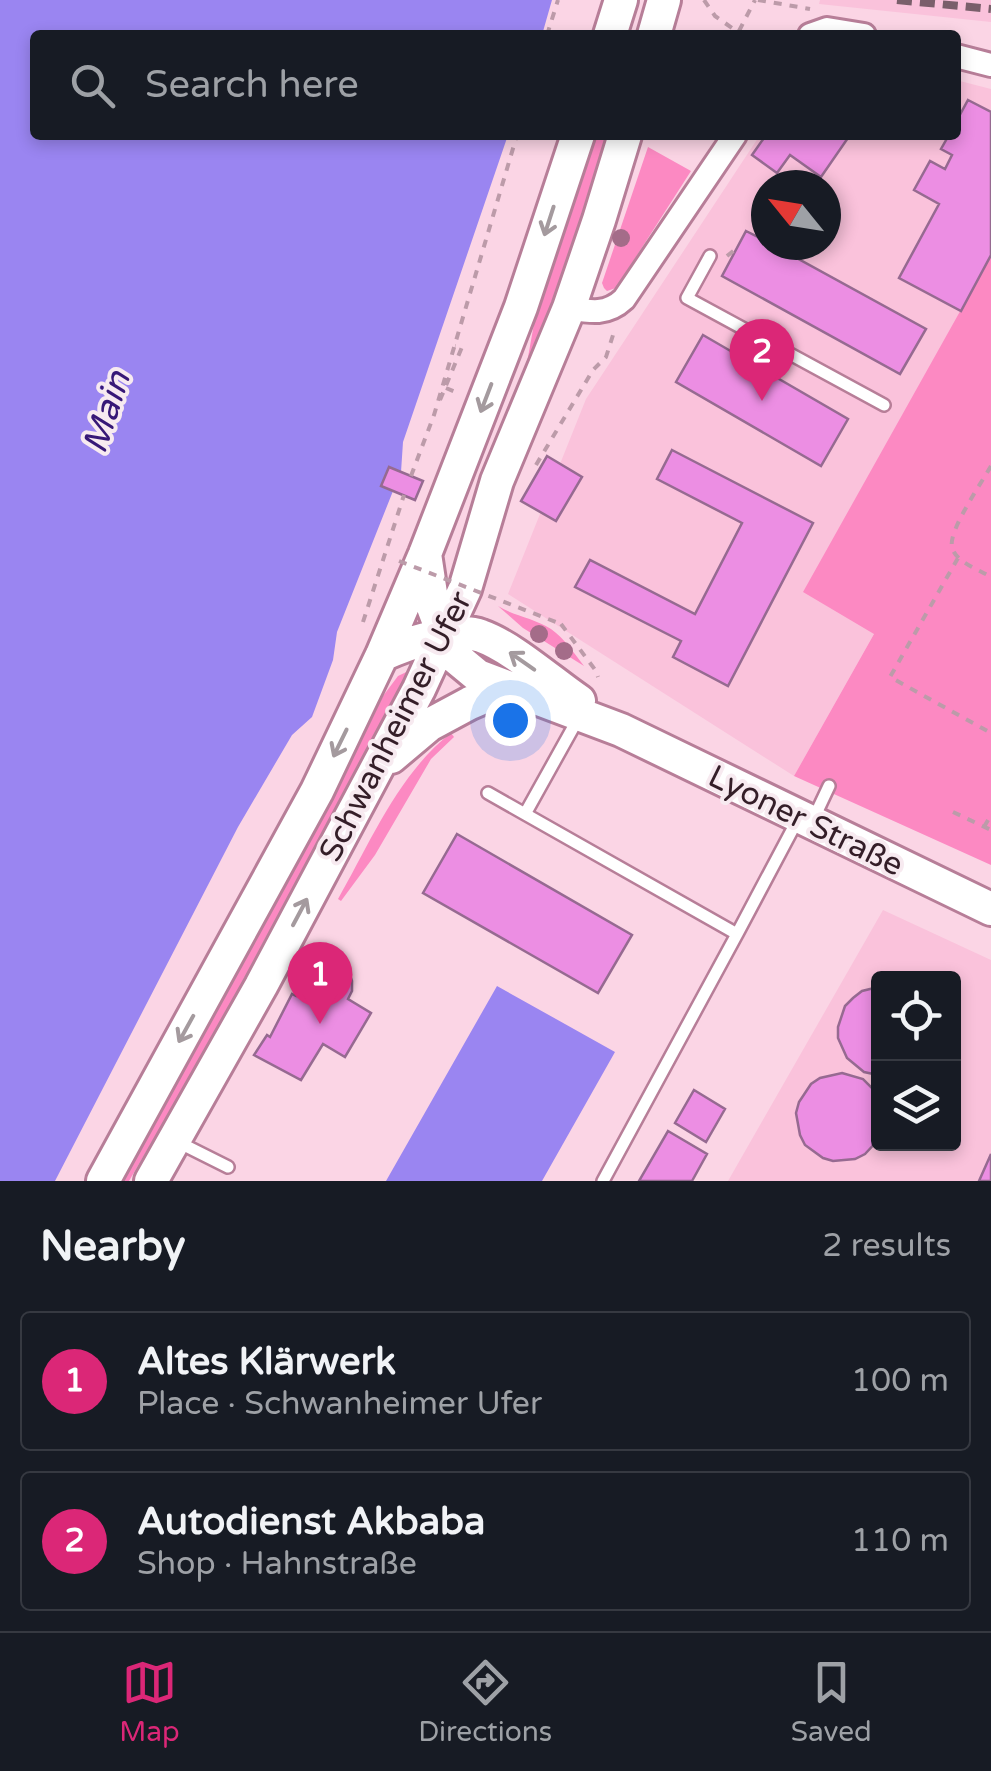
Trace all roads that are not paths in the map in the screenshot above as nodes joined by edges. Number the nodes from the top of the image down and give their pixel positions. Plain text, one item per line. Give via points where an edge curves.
1 (621, 0) edge
2 (664, 0) edge
3 (612, 30) edge
4 (655, 30) edge
5 (961, 57) edge
6 (991, 65) edge
7 (576, 140) edge
8 (624, 140) edge
9 (732, 140) edge
10 (710, 256) dead end
11 (569, 308) junction
12 (884, 405) dead end
13 (412, 558) junction
14 (478, 587) junction
15 (487, 622) junction
16 (444, 636) junction
17 (372, 643) junction
18 (507, 687) junction
19 (580, 715) junction
20 (621, 730) junction
21 (376, 770) junction
22 (829, 786) dead end
23 (488, 794) dead end
24 (525, 814) junction
25 (805, 821) junction
26 (991, 909) edge
27 (737, 934) junction
28 (174, 1140) junction
29 (228, 1167) dead end
30 (103, 1181) edge
31 (151, 1181) edge
32 (602, 1181) edge

1 - 3 main road
2 - 4 main road
5 - 6 street
7 -> 13 main road, Schwanheimer Ufer via 521,307
8 - 11 main road, Schwanheimer Ufer
9 - 11 street via 624,299 598,312
10 - 12 lane via 686,298
11 - 14 main road, Schwanheimer Ufer via 497,480
13 - 16 main road
13 - 17 main road, Schwanheimer Ufer
14 - 15 main road
14 - 16 main road, Schwanheimer Ufer
15 - 16 main road via 467,634
20 -> 15 main road, Lyoner Straße via 506,650
16 - 17 main road
16 - 18 main road, Lyoner Straße via 464,666
16 - 21 main road, Schwanheimer Ufer
17 -> 30 main road, Schwanheimer Ufer via 317,791
18 - 19 main road, Lyoner Straße
18 - 21 main road via 429,725
19 - 20 main road, Lyoner Straße
19 - 24 lane
20 - 25 main road, Lyoner Straße
28 -> 21 main road, Schwanheimer Ufer
22 - 25 lane
23 - 24 lane
24 - 27 lane
25 - 26 main road, Lyoner Straße
25 - 27 lane
27 - 32 lane
28 - 29 lane
28 - 31 main road, Schwanheimer Ufer

